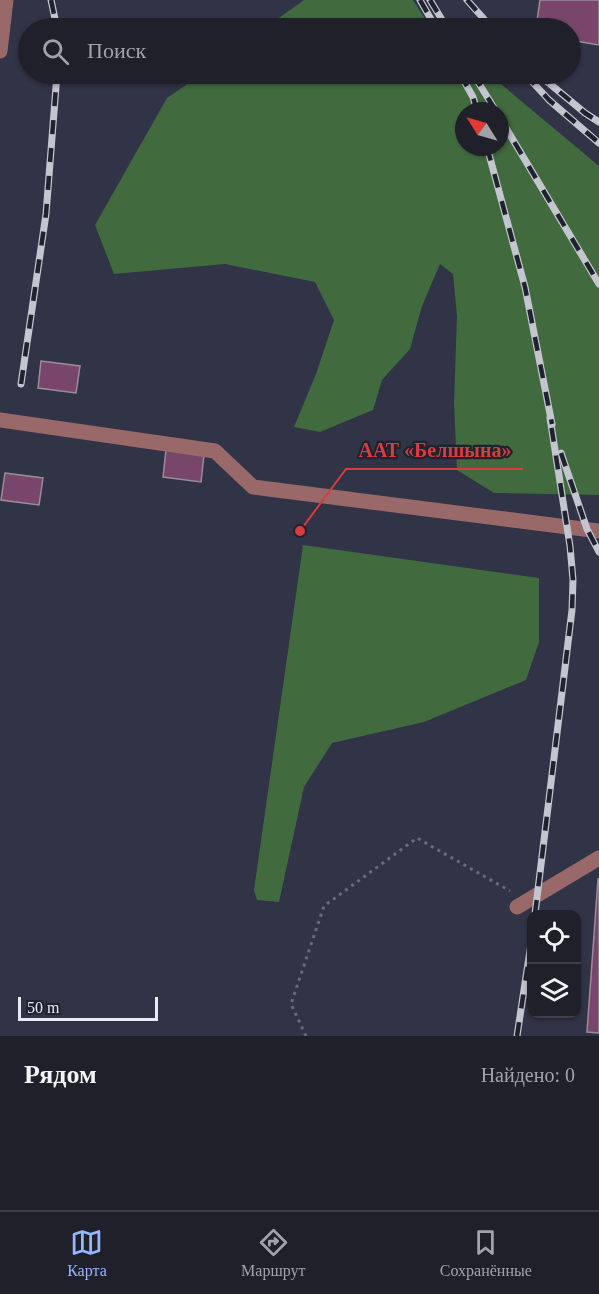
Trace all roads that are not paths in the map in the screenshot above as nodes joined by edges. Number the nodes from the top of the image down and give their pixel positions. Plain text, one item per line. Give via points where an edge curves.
1 (6, 0) edge
2 (0, 51) edge
3 (0, 420) edge
4 (599, 531) edge
5 (599, 858) edge
6 (522, 904) road end

1 - 2 lane
3 - 4 lane via 215,451 253,486
5 - 6 lane

